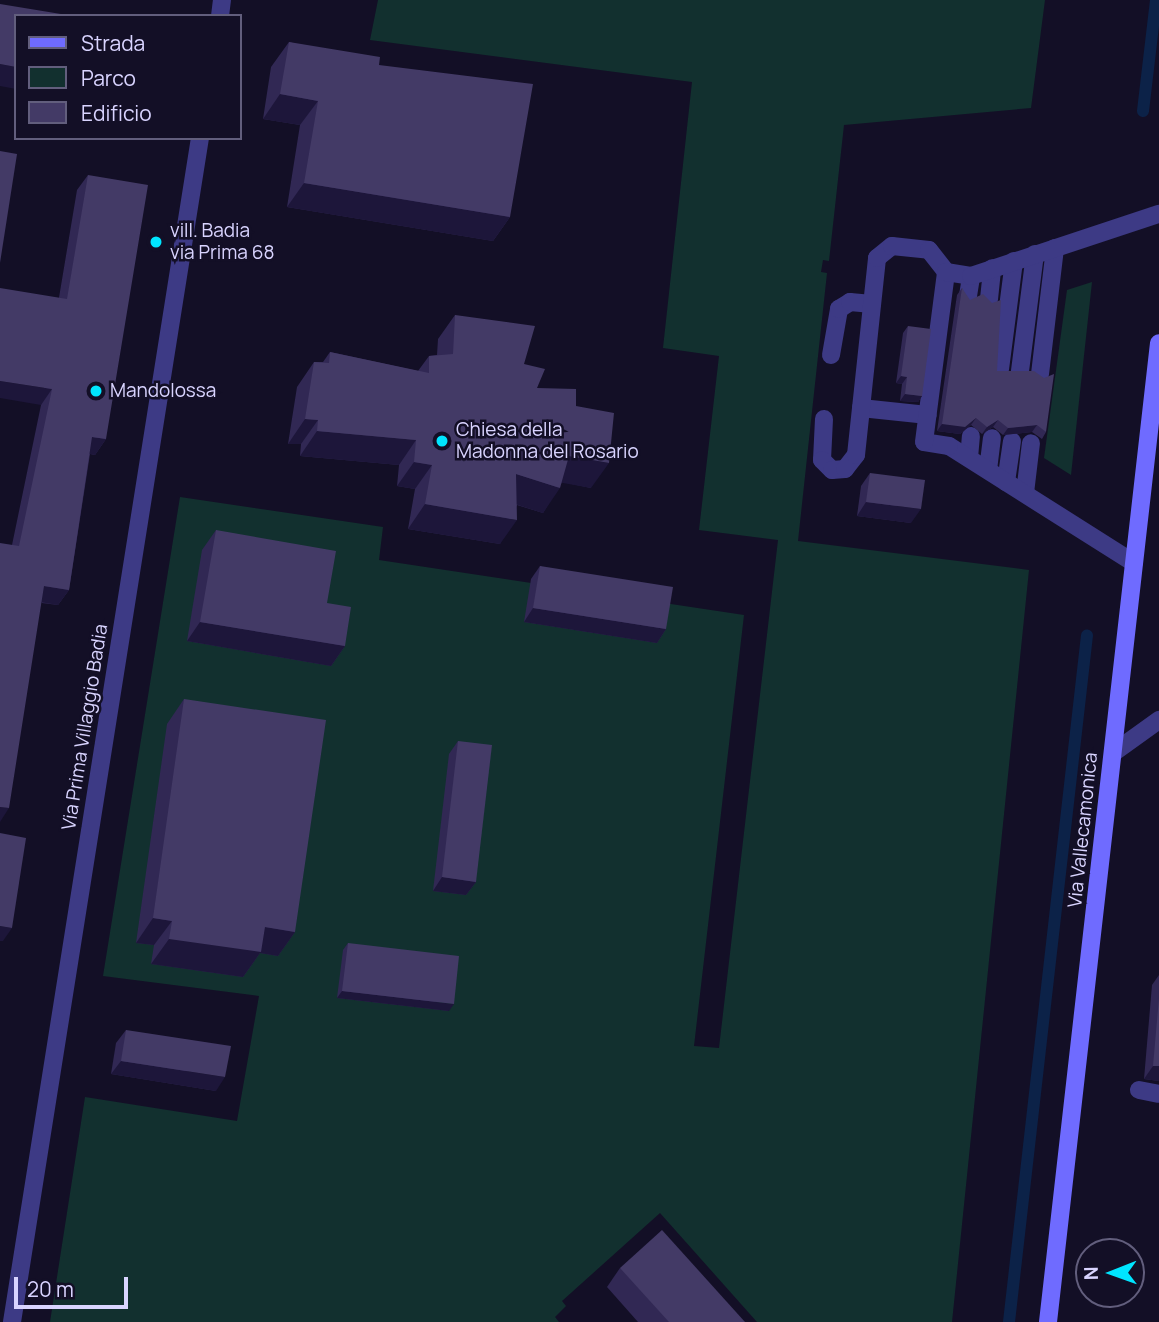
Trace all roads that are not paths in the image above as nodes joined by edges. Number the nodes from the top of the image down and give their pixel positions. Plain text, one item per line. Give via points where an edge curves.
1 (200, 140) edge
2 (1159, 214) edge
3 (1055, 248) junction
4 (1034, 254) junction
5 (1014, 261) junction
6 (992, 268) junction
7 (946, 272) junction
8 (971, 276) junction
9 (968, 296) edge
10 (989, 299) edge
11 (872, 304) junction
12 (1159, 343) edge
13 (831, 355) dead end
14 (1000, 369) edge
15 (1020, 371) edge
16 (1040, 374) edge
17 (861, 408) junction
18 (928, 415) junction
19 (824, 419) dead end
20 (971, 436) dead end
21 (992, 438) dead end
22 (1012, 441) dead end
23 (1031, 443) dead end
24 (969, 458) junction
25 (988, 470) junction
26 (1006, 482) junction
27 (1025, 494) junction
28 (1134, 563) junction
29 (1159, 720) edge
30 (1113, 753) junction
31 (1139, 1090) dead end
32 (1159, 1094) edge
33 (12, 1322) edge
34 (1048, 1322) edge

1 - 33 street, Via Prima Villaggio Badia
2 - 3 street
3 - 4 street
3 - 16 street
4 - 5 street
4 - 15 street
5 - 6 street
5 - 14 street
6 - 8 street
6 - 10 street
7 - 8 street
7 - 11 street via 929,250 892,246 877,258
7 - 18 street
8 - 9 street
11 - 13 street via 850,302 839,309
11 - 17 street
12 - 28 main road, Via Vallecamonica
17 - 18 street
17 - 19 street via 855,459 836,471 821,455
18 - 24 street via 924,442 950,439
20 - 24 street
21 - 25 street
22 - 26 street
23 - 27 street
24 - 25 street
25 - 26 street
26 - 27 street
27 - 28 street
28 - 30 main road, Via Vallecamonica
29 - 30 street
30 - 34 main road, Via Vallecamonica
31 - 32 street

